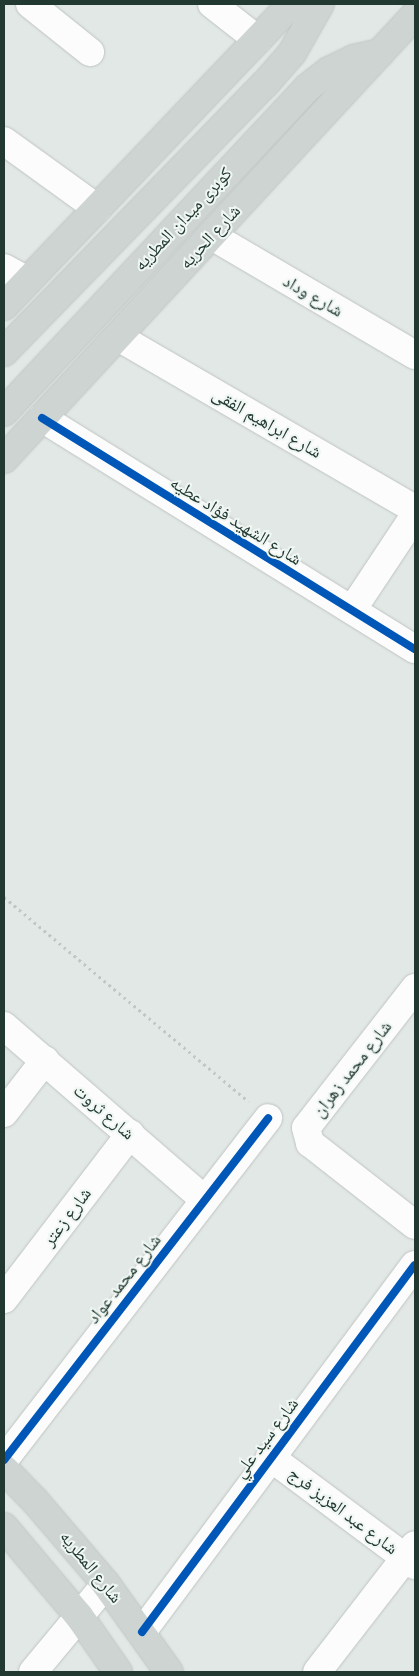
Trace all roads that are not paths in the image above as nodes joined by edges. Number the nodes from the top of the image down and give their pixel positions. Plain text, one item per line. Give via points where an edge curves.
1 (30, 4) edge
2 (212, 4) edge
3 (292, 4) edge
4 (320, 4) edge
5 (415, 15) edge
6 (258, 40) junction
7 (90, 52) dead end
8 (380, 53) junction
9 (4, 141) edge
10 (97, 208) junction
11 (212, 236) junction
12 (4, 268) edge
13 (27, 281) junction
14 (4, 306) edge
15 (118, 337) junction
16 (4, 352) edge
17 (415, 355) edge
18 (4, 412) edge
19 (42, 418) junction
20 (4, 459) edge
21 (415, 509) edge
22 (415, 515) edge
23 (352, 610) junction
24 (415, 649) edge
25 (415, 988) edge
26 (4, 1026) edge
27 (45, 1060) junction
28 (4, 1113) edge
29 (268, 1118) road end
30 (130, 1134) junction
31 (204, 1199) junction
32 (415, 1225) edge
33 (415, 1265) edge
34 (4, 1299) edge
35 (270, 1457) junction
36 (4, 1460) edge
37 (4, 1469) edge
38 (4, 1527) edge
39 (412, 1556) edge
40 (106, 1584) junction
41 (80, 1616) junction
42 (142, 1632) junction
43 (33, 1672) edge
44 (118, 1672) edge
45 (169, 1672) edge
46 (317, 1672) edge

1 - 7 street
2 - 6 street
3 - 6 main road
4 - 16 main road, كوبرى ميدان المطريه via 292,53 265,84
5 - 8 main road, شارع الحريه
6 - 10 main road
8 - 11 main road, شارع الحريه
8 - 18 main road, كوبرى ميدان المطريه via 354,59 329,71 307,88
9 - 10 street
10 - 13 main road
11 - 15 main road, شارع الحريه
11 - 17 street, شارع وداد
12 - 13 street
13 - 14 main road
15 - 19 main road, شارع الحريه
15 - 21 street, شارع ابراهيم الفقى
19 - 20 main road, شارع الحريه
19 - 23 street, شارع الشهيد فؤاد عطيه
22 - 23 street
23 - 24 street, شارع الشهيد فؤاد عطيه
25 - 32 street, شارع محمد زهران via 306,1128 310,1143
26 - 27 street, شارع ثروت
27 - 28 street
27 - 30 street, شارع ثروت
29 - 31 street, شارع محمد عواد
30 - 31 street, شارع ثروت
30 - 34 street, شارع زعتر
31 - 36 street, شارع محمد عواد
33 - 35 street, شارع سيد علي
35 - 39 street, شارع عبد العزيز فرج
35 - 42 street, شارع سيد علي
37 - 40 main road, شارع المطريه
38 - 41 main road
39 - 46 street
40 - 41 street
40 - 42 main road, شارع المطريه
41 - 43 street
41 - 44 main road
42 - 45 main road, شارع المطريه

